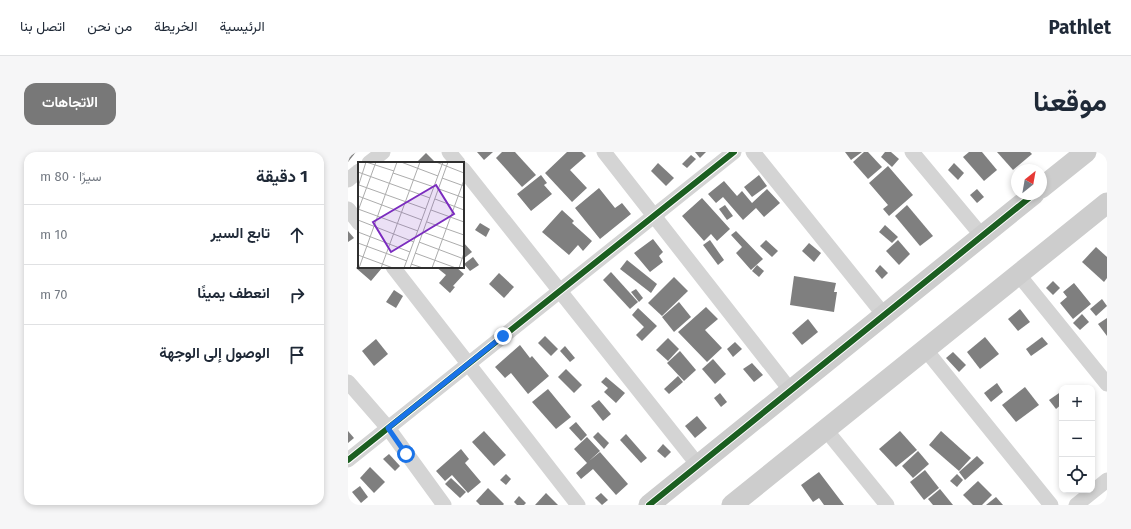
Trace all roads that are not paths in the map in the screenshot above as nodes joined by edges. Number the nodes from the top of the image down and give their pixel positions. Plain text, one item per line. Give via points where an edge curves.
1 (383, 152) edge
2 (449, 152) edge
3 (604, 152) edge
4 (734, 152) edge
5 (753, 152) edge
6 (912, 152) edge
7 (1079, 154) edge
8 (370, 162) edge
9 (457, 162) edge
10 (464, 170) edge
11 (358, 172) edge
12 (348, 180) edge
13 (1047, 183) edge
14 (1027, 200) edge
15 (1107, 202) edge
16 (348, 209) edge
17 (654, 216) junction
18 (358, 222) edge
19 (982, 236) junction
20 (394, 268) edge
21 (1018, 274) junction
22 (560, 290) junction
23 (884, 315) junction
24 (926, 349) junction
25 (468, 363) junction
26 (348, 382) edge
27 (1107, 384) edge
28 (790, 391) junction
29 (388, 428) junction
30 (826, 430) junction
31 (348, 460) edge
32 (698, 465) junction
33 (1107, 480) edge
34 (738, 503) edge
35 (444, 505) edge
36 (578, 505) edge
37 (649, 505) edge
38 (887, 505) edge
39 (1051, 505) edge
40 (1076, 505) edge

1 - 8 street
2 - 9 street
3 - 17 street
4 - 17 street
5 - 23 street
6 - 19 street
7 - 13 street
10 - 22 street
11 - 12 street
14 - 19 street
15 - 21 street
16 - 18 street
17 - 22 street
17 - 28 street
19 - 23 street
20 - 25 street
21 - 24 street
21 - 27 street
22 - 25 street
22 - 32 street
23 - 28 street
24 - 30 street
24 - 39 street
25 - 29 street
25 - 36 street
26 - 29 street
28 - 32 street
29 - 31 street
29 - 35 street
30 - 34 street
30 - 38 street
32 - 37 street
33 - 40 street

